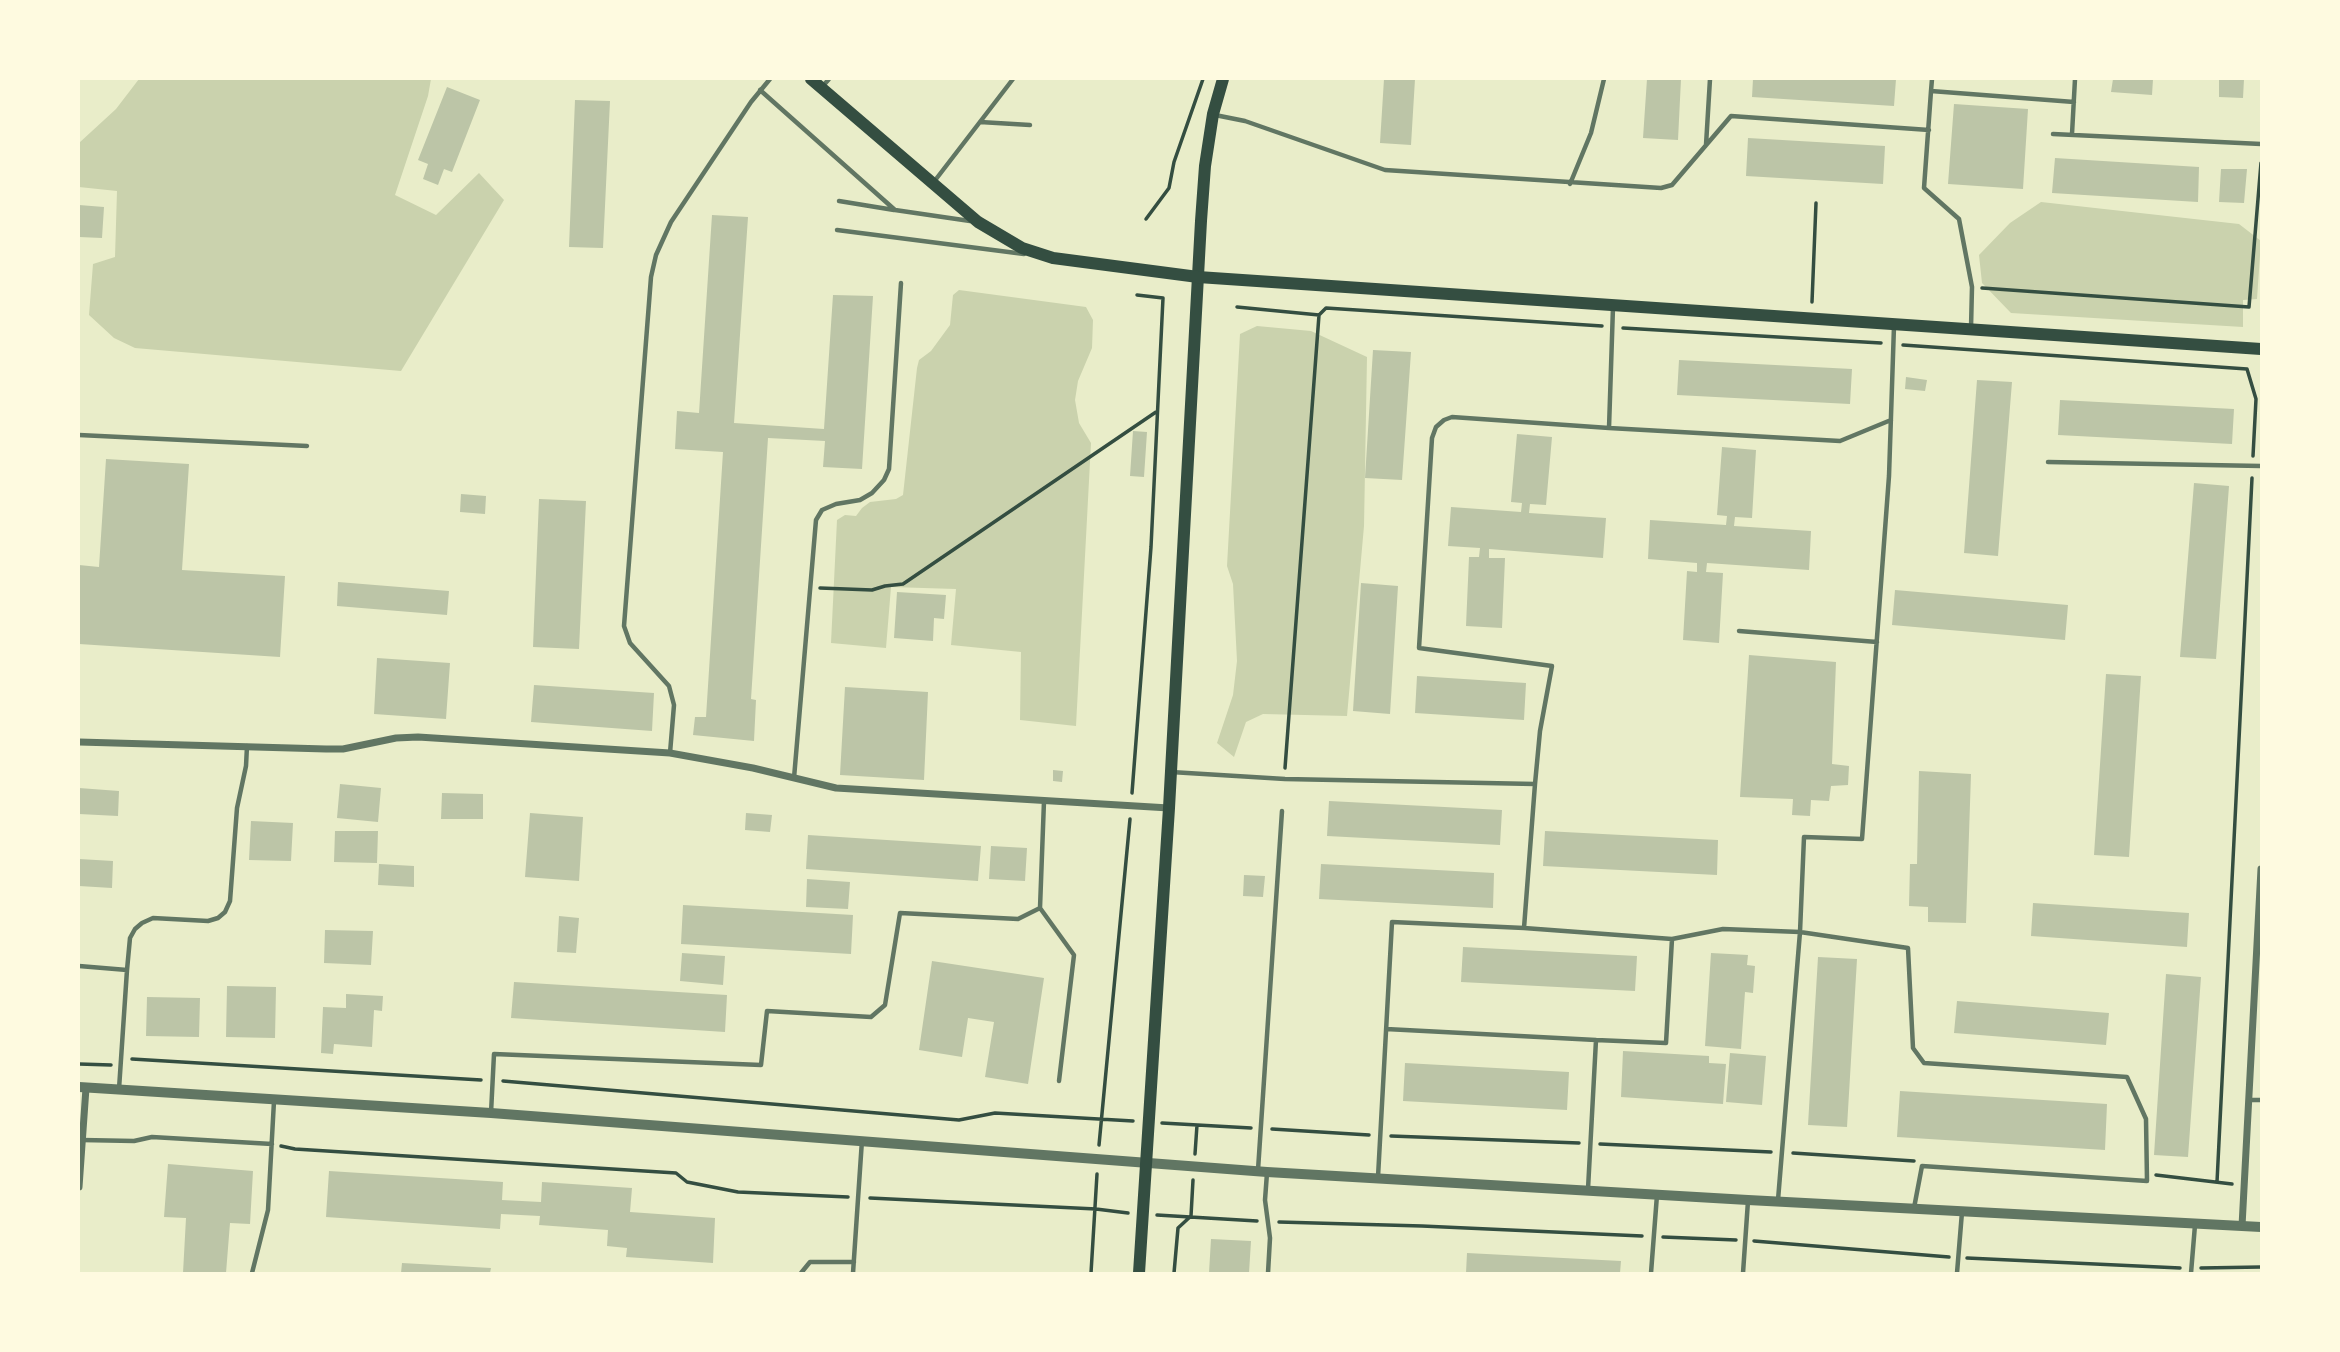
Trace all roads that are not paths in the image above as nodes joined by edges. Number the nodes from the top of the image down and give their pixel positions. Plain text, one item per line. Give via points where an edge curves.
1 (770, 79) edge
2 (1013, 79) edge
3 (1223, 79) edge
4 (1604, 79) edge
5 (1710, 79) edge
6 (1932, 79) edge
7 (2075, 79) edge
8 (821, 82) edge
9 (760, 90) junction
10 (1931, 90) junction
11 (2074, 102) junction
12 (1213, 114) junction
13 (980, 122) junction
14 (1030, 125) dead end
15 (1928, 130) junction
16 (2053, 134) dead end
17 (2072, 134) junction
18 (2261, 144) edge
19 (1706, 145) junction
20 (933, 183) junction
21 (1570, 184) junction
22 (839, 201) dead end
23 (895, 211) junction
24 (978, 222) junction
25 (836, 230) dead end
26 (1053, 258) junction
27 (1198, 277) junction
28 (901, 283) dead end
29 (1613, 306) junction
30 (1894, 325) junction
31 (1971, 329) junction
32 (2261, 349) edge
33 (1891, 420) junction
34 (1609, 428) junction
35 (79, 435) edge
36 (307, 446) dead end
37 (2048, 461) dead end
38 (2261, 466) edge
39 (1739, 631) dead end
40 (1877, 642) junction
41 (79, 742) edge
42 (247, 746) junction
43 (670, 753) junction
44 (1171, 772) junction
45 (794, 778) junction
46 (1535, 785) junction
47 (1044, 800) junction
48 (1169, 808) junction
49 (1282, 811) dead end
50 (2261, 869) edge
51 (1041, 908) junction
52 (1524, 928) junction
53 (1800, 932) junction
54 (1672, 939) junction
55 (79, 966) edge
56 (127, 970) junction
57 (1386, 1029) junction
58 (1596, 1040) junction
59 (1059, 1081) dead end
60 (82, 1088) edge
61 (119, 1090) junction
62 (274, 1098) junction
63 (2249, 1100) junction
64 (2261, 1100) edge
65 (491, 1112) junction
66 (82, 1140) junction
67 (862, 1140) junction
68 (272, 1144) junction
69 (1147, 1164) junction
70 (1263, 1172) junction
71 (1378, 1178) junction
72 (79, 1187) edge
73 (1588, 1190) junction
74 (1657, 1194) junction
75 (1748, 1200) junction
76 (1778, 1201) junction
77 (1914, 1209) junction
78 (1962, 1212) junction
79 (2195, 1224) junction
80 (2242, 1226) junction
81 (2261, 1227) edge
82 (854, 1262) junction
83 (2191, 1271) edge
84 (252, 1273) edge
85 (801, 1273) edge
86 (853, 1273) edge
87 (1139, 1273) edge
88 (1268, 1273) edge
89 (1651, 1273) edge
90 (1743, 1273) edge
91 (1957, 1273) edge

1 - 9 lane
2 - 13 lane
3 - 12 main road
4 - 21 lane via 1591,133
5 - 19 lane
6 - 10 lane
7 - 11 lane
8 - 20 main road
9 - 23 lane
9 - 43 lane via 671,222 651,277 624,626 630,643 669,686 674,705
10 - 11 lane
10 - 15 lane
11 - 17 lane
12 - 21 lane via 1385,170
12 - 27 main road
13 - 14 lane
13 - 20 lane
15 - 19 lane via 1731,116
15 - 31 lane via 1924,187 1959,219 1972,287
16 - 17 lane
17 - 18 lane
19 - 21 lane via 1672,185
20 - 24 main road
22 - 23 lane
23 - 24 lane
24 - 26 main road via 1022,248
25 - 26 lane
26 - 27 main road
27 - 29 main road
27 - 44 main road
28 - 45 lane via 889,469 872,493 822,510 816,520
29 - 30 main road
29 - 34 lane
30 - 31 main road
30 - 33 lane
31 - 32 main road
33 - 34 lane via 1840,441
33 - 40 lane
34 - 46 lane via 1452,417 1436,427 1432,438 1419,648 1552,666
35 - 36 lane
37 - 38 lane
39 - 40 lane
40 - 53 lane via 1862,839 1804,837
41 - 42 street
42 - 43 street via 344,749 418,737
42 - 56 lane via 230,901 225,912 208,921 153,918 142,923 130,939
43 - 45 street
44 - 46 lane
44 - 48 main road
45 - 47 street via 836,788
46 - 52 lane
47 - 48 street
47 - 51 lane
48 - 69 main road
49 - 70 lane via 1261,1128
50 - 63 street
51 - 59 lane via 1074,955
51 - 65 lane via 1018,919 900,913 885,1005 871,1017 766,1011 761,1065 494,1054
52 - 54 lane
52 - 57 lane via 1392,922
53 - 54 lane via 1723,929
53 - 76 lane
53 - 77 lane via 1909,948 1913,1048 1924,1063 2127,1077 2146,1119 2147,1181 1922,1166
54 - 58 lane via 1666,1043
55 - 56 lane
56 - 61 lane
57 - 58 lane
57 - 71 lane
58 - 73 lane
60 - 61 street
60 - 66 street
61 - 62 street
62 - 65 street
62 - 68 lane
63 - 64 lane
63 - 80 street
65 - 67 street
66 - 68 lane via 152,1137
66 - 72 street
67 - 69 street
67 - 82 lane
68 - 84 lane via 268,1210
69 - 70 street
69 - 87 main road
70 - 71 street
70 - 88 lane via 1270,1238
71 - 73 street
73 - 74 street
74 - 75 street
74 - 89 lane
75 - 76 street
75 - 90 lane
76 - 77 street
77 - 78 street
78 - 79 street
78 - 91 lane
79 - 80 street
79 - 83 lane
80 - 81 street
82 - 85 lane via 810,1262
82 - 86 lane

